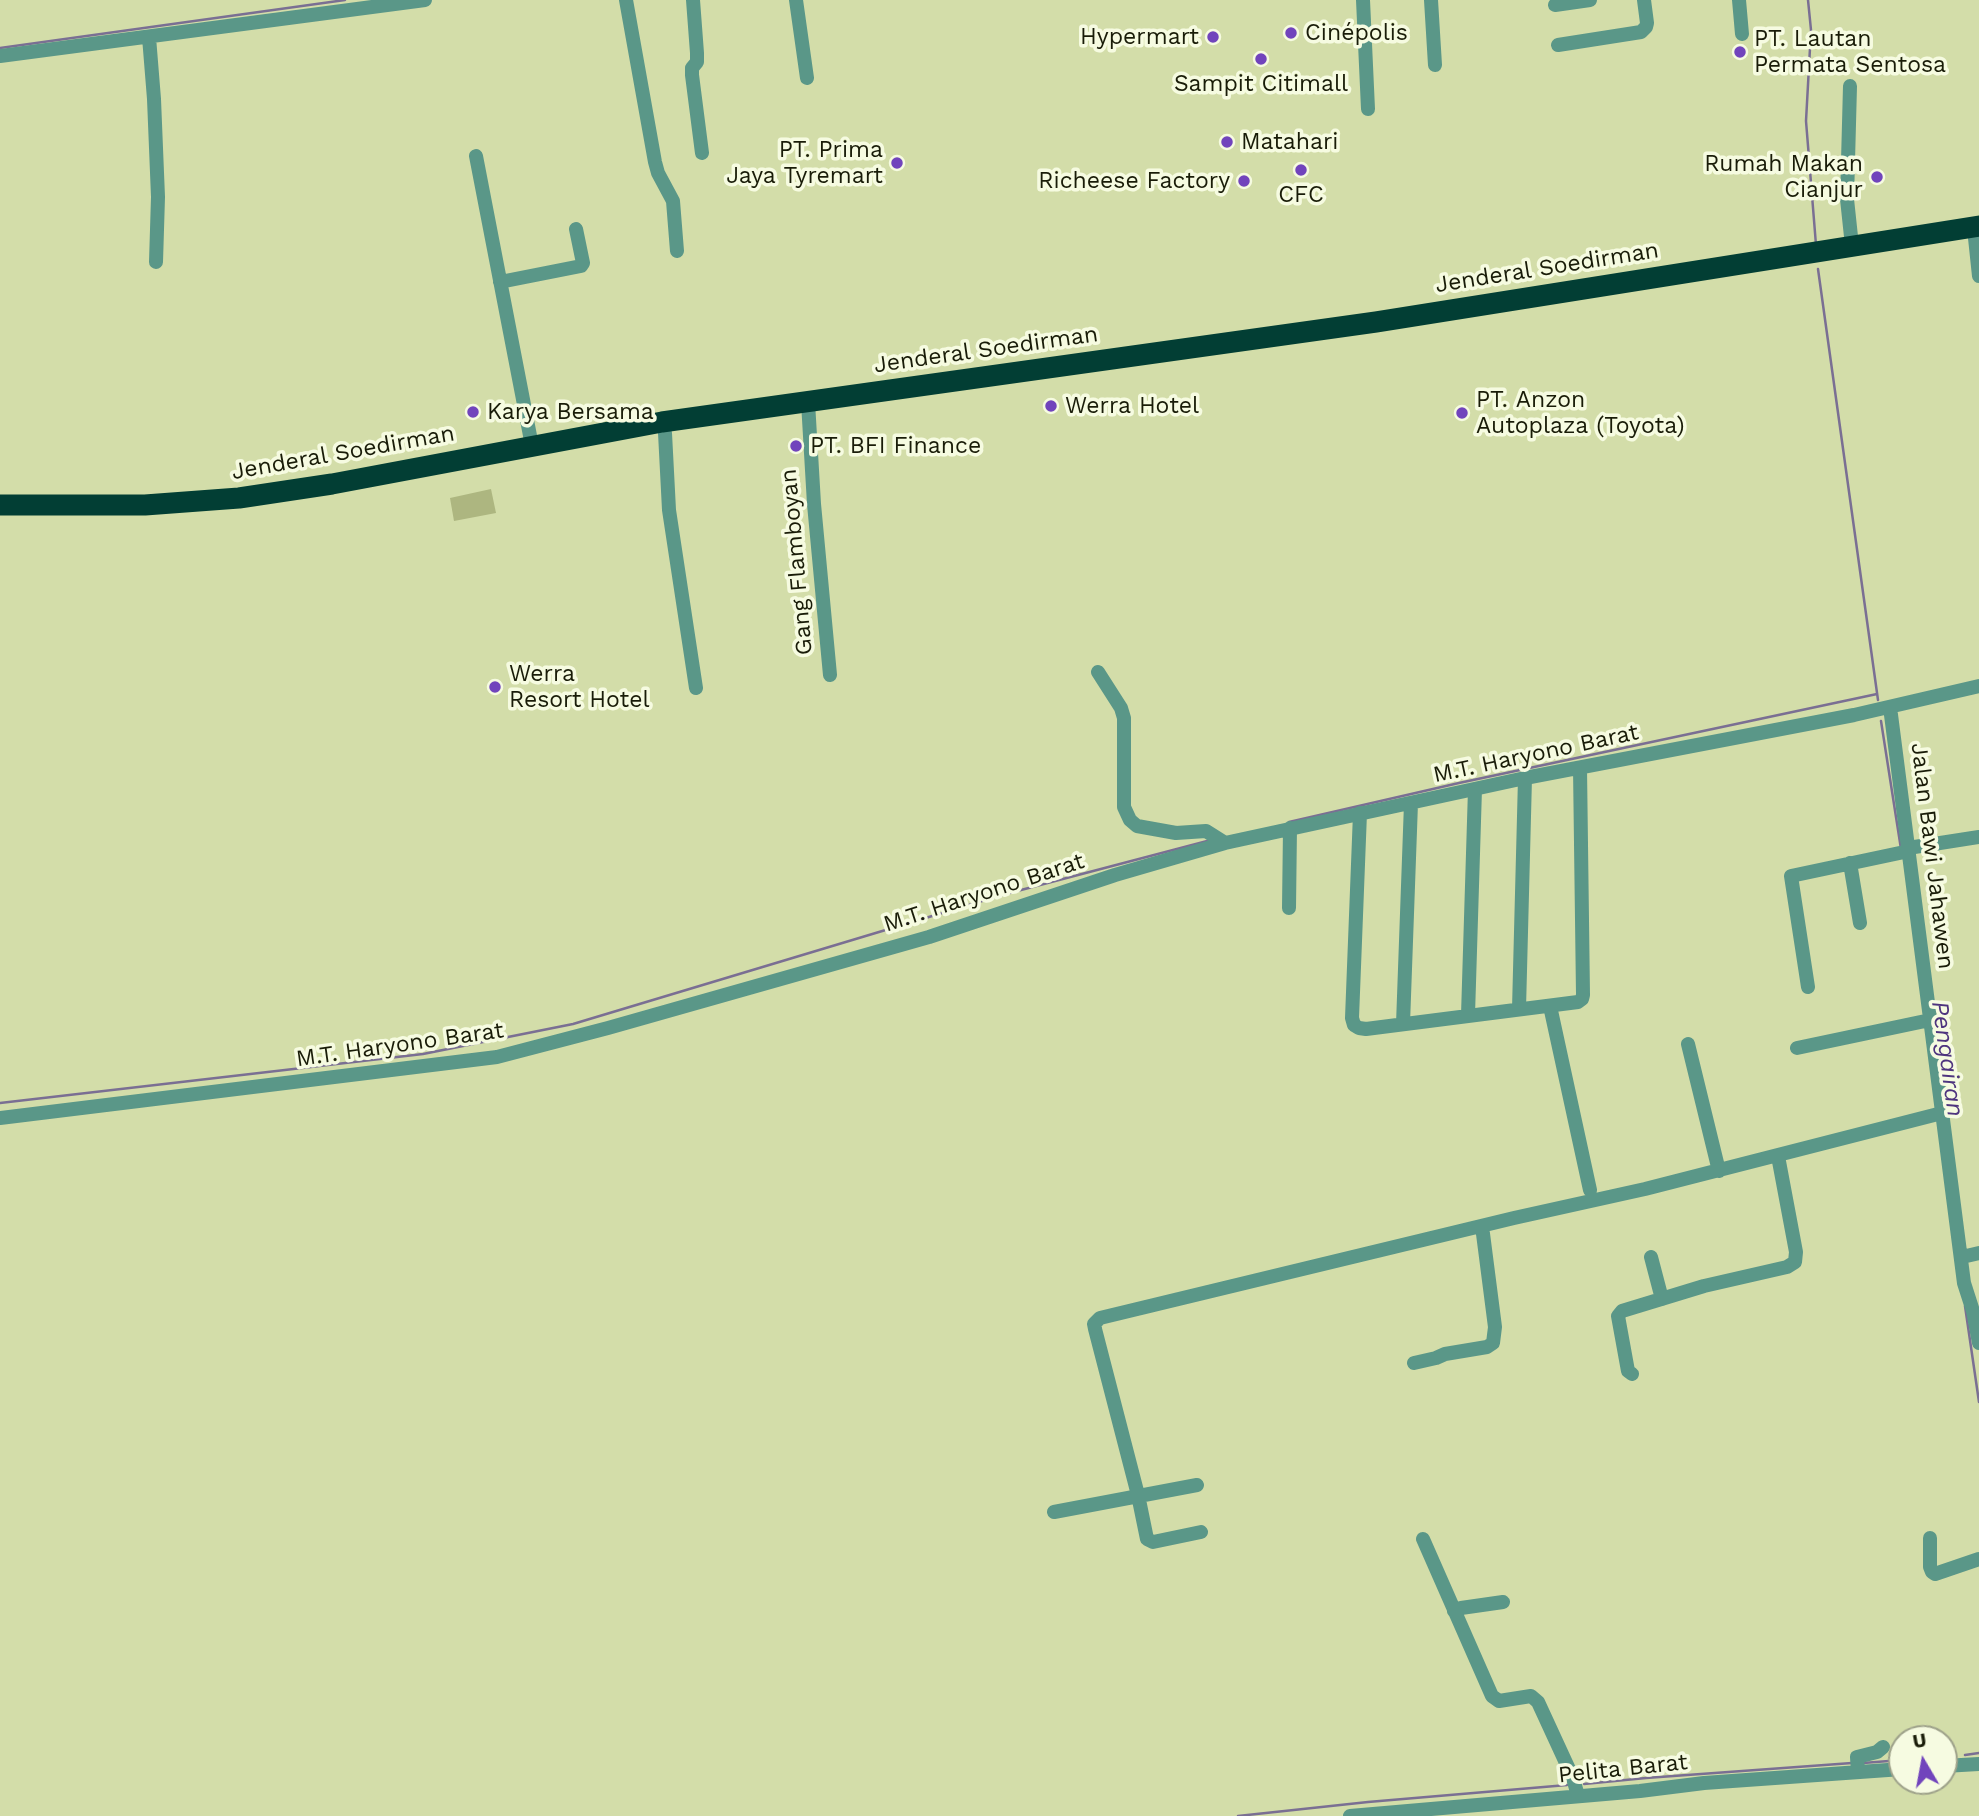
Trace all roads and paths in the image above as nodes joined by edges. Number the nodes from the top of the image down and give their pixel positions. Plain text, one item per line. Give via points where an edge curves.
1 (425, 0) edge
2 (626, 0) edge
3 (693, 0) edge
4 (796, 0) edge
5 (1363, 0) edge
6 (1431, 0) edge
7 (1590, 0) edge
8 (1644, 0) edge
9 (1739, 0) edge
10 (1555, 5) dead end
11 (1742, 34) dead end
12 (149, 37) junction
13 (1558, 45) dead end
14 (0, 57) edge
15 (1435, 65) dead end
16 (807, 78) dead end
17 (1850, 86) dead end
18 (1368, 109) dead end
19 (702, 153) dead end
20 (476, 156) dead end
21 (576, 229) dead end
22 (1978, 234) edge
23 (1852, 246) junction
24 (677, 251) dead end
25 (156, 262) dead end
26 (1979, 276) edge
27 (1670, 281) junction
28 (500, 282) junction
29 (808, 407) junction
30 (665, 433) junction
31 (532, 446) junction
32 (0, 505) edge
33 (0, 514) edge
34 (1098, 672) dead end
35 (830, 675) dead end
36 (1979, 686) edge
37 (696, 688) dead end
38 (1890, 707) junction
39 (1580, 768) junction
40 (1525, 778) junction
41 (1475, 789) junction
42 (1411, 803) junction
43 (1360, 813) junction
44 (1290, 828) junction
45 (1979, 837) edge
46 (1225, 843) junction
47 (1908, 850) junction
48 (1850, 863) junction
49 (1289, 908) dead end
50 (1860, 923) dead end
51 (1808, 988) dead end
52 (1550, 1006) junction
53 (1519, 1009) junction
54 (1468, 1015) junction
55 (1930, 1020) junction
56 (1403, 1024) junction
57 (1688, 1044) dead end
58 (1797, 1048) dead end
59 (1942, 1112) junction
60 (0, 1118) edge
61 (1778, 1156) junction
62 (1719, 1171) junction
63 (1590, 1190) dead end
64 (1482, 1226) junction
65 (1979, 1253) edge
66 (1651, 1257) dead end
67 (1962, 1257) junction
68 (1662, 1299) junction
69 (1976, 1311) edge
70 (1979, 1343) edge
71 (1414, 1363) dead end
72 (1632, 1374) dead end
73 (1197, 1485) dead end
74 (1138, 1495) junction
75 (1054, 1512) dead end
76 (1201, 1532) dead end
77 (1930, 1538) dead end
78 (1423, 1539) dead end
79 (1979, 1559) edge
80 (1503, 1602) dead end
81 (1454, 1611) junction
82 (1883, 1747) dead end
83 (1979, 1764) edge
84 (1958, 1765) edge
85 (1888, 1770) edge
86 (1858, 1772) junction
87 (1578, 1796) junction
88 (1349, 1816) edge

1 - 12 street
2 - 24 street via 655,162 672,196
3 - 19 street via 698,53 692,75
4 - 16 street
5 - 18 street
6 - 15 street
7 - 10 street
8 - 13 street via 1647,23 1641,32
9 - 11 street
12 - 14 street
12 - 25 street via 158,197
17 - 23 street via 1847,199
20 - 28 street
21 - 28 street via 581,266
22 - 23 highway, Jenderal Soedirman
22 - 26 street
22 - 27 highway, Jenderal Soedirman
23 - 27 highway, Jenderal Soedirman
27 - 29 highway, Jenderal Soedirman via 1428,325
28 - 31 street
29 - 30 highway, Jenderal Soedirman
29 - 31 highway, Jenderal Soedirman via 662,422
29 - 35 street, Gang Flamboyan
30 - 33 highway, Jenderal Soedirman via 334,495 212,512
30 - 37 street via 669,510
31 - 32 highway, Jenderal Soedirman via 212,502
34 - 46 street via 1124,718 1124,807 1130,820 1137,826 1176,833 1206,831
36 - 38 street, M.T. Haryono Barat
38 - 39 street, M.T. Haryono Barat
38 - 47 street, Jalan Bawi Jahawen
39 - 40 street, M.T. Haryono Barat
39 - 52 street via 1583,995 1578,1002
40 - 41 street, M.T. Haryono Barat
40 - 53 street
41 - 42 street, M.T. Haryono Barat
41 - 54 street
42 - 43 street, M.T. Haryono Barat
42 - 56 street
43 - 44 street, M.T. Haryono Barat
43 - 56 street via 1352,1018 1359,1028
44 - 46 street, M.T. Haryono Barat
44 - 49 street
45 - 47 street
46 - 60 street, M.T. Haryono Barat via 929,937 497,1057
47 - 48 street
47 - 55 street, Jalan Bawi Jahawen
48 - 50 street
48 - 51 street via 1791,876
52 - 53 street
52 - 63 street
53 - 54 street
54 - 56 street
55 - 58 street
55 - 59 street, Jalan Bawi Jahawen
57 - 62 street
59 - 61 street
59 - 67 street, Jalan Bawi Jahawen
61 - 62 street
61 - 68 street via 1795,1262
62 - 64 street
64 - 71 street via 1493,1343
64 - 74 street via 1096,1321
65 - 67 street
66 - 68 street
67 - 69 street, Jalan Bawi Jahawen via 1964,1283
68 - 72 street via 1618,1315
69 - 70 street, Jalan Bawi Jahawen
73 - 74 street
74 - 75 street
74 - 76 street via 1150,1542
77 - 79 street via 1930,1567 1935,1574
78 - 81 street
80 - 81 street
81 - 87 street via 1493,1699 1526,1695 1538,1702
82 - 86 street via 1857,1757
83 - 84 street
85 - 86 street, Pelita Barat
86 - 87 street, Pelita Barat
87 - 88 street, Pelita Barat

